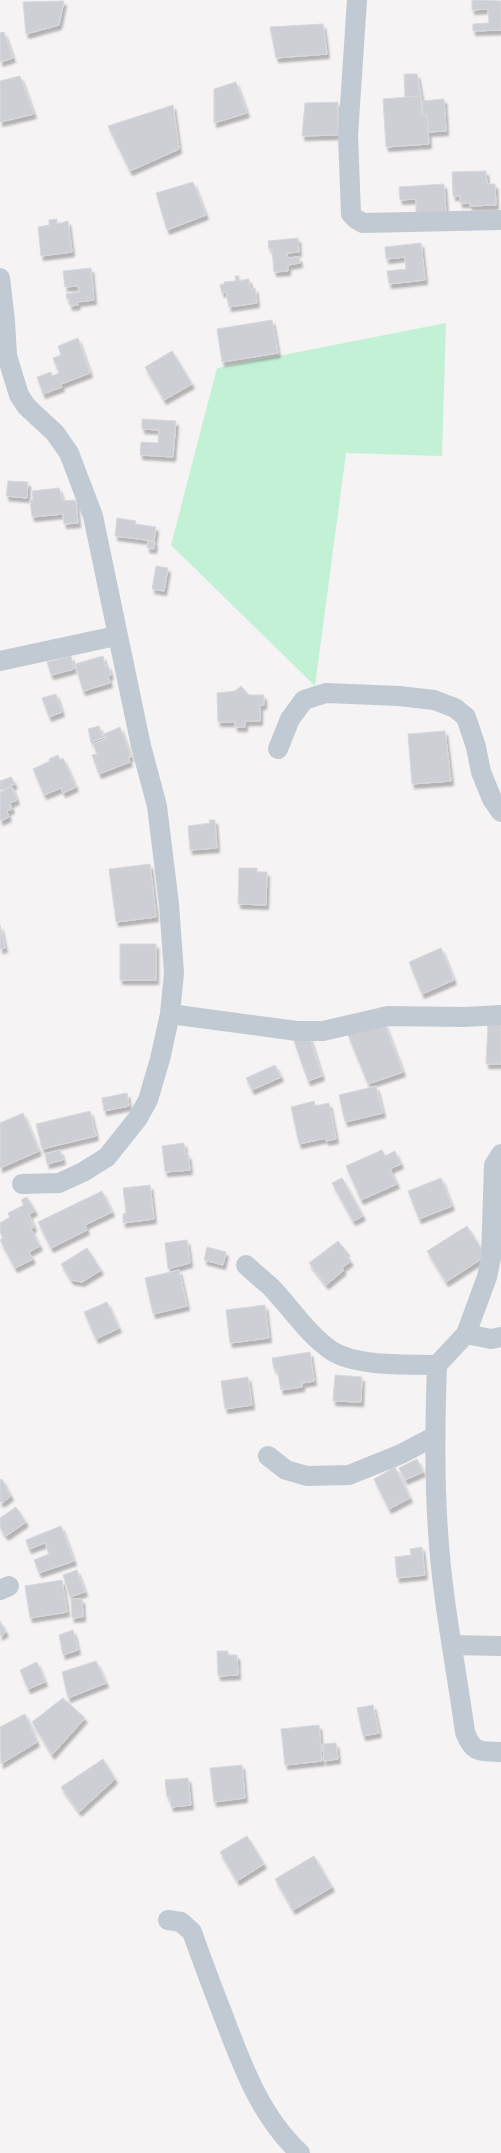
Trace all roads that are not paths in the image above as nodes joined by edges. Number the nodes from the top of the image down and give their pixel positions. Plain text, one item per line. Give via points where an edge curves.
1 (357, 0) edge
2 (501, 220) edge
3 (0, 278) edge
4 (7, 387) edge
5 (116, 636) junction
6 (0, 661) edge
7 (278, 749) dead end
8 (501, 812) edge
9 (170, 1014) junction
10 (501, 1015) edge
11 (501, 1154) edge
12 (22, 1184) dead end
13 (246, 1265) dead end
14 (466, 1334) junction
15 (501, 1337) edge
16 (437, 1365) junction
17 (435, 1436) junction
18 (268, 1456) dead end
19 (453, 1645) junction
20 (501, 1646) edge
21 (501, 1752) edge
22 (168, 1920) dead end
23 (300, 2153) edge

1 - 2 street via 348,135 351,214 363,223
3 - 4 street via 5,321
4 - 5 street via 55,433 69,453 92,516
5 - 6 street
5 - 9 street via 157,806 164,853 174,953
7 - 8 street via 290,719 304,700 326,693 434,700 455,708 466,718 481,772 492,799
9 - 10 street via 249,1026 316,1032 388,1016
9 - 12 street via 148,1100 123,1139 107,1156 83,1172 59,1183
11 - 14 street via 494,1165 491,1258 479,1303
13 - 16 street via 271,1288 303,1326 332,1351 356,1360
14 - 15 street via 491,1339
14 - 16 street
16 - 17 street
17 - 18 street via 401,1454 349,1475 307,1476 286,1470
17 - 19 street via 438,1532
19 - 20 street
19 - 21 street via 465,1732 469,1743 478,1751
22 - 23 street via 181,1922 192,1932 236,2051 256,2096 281,2132

